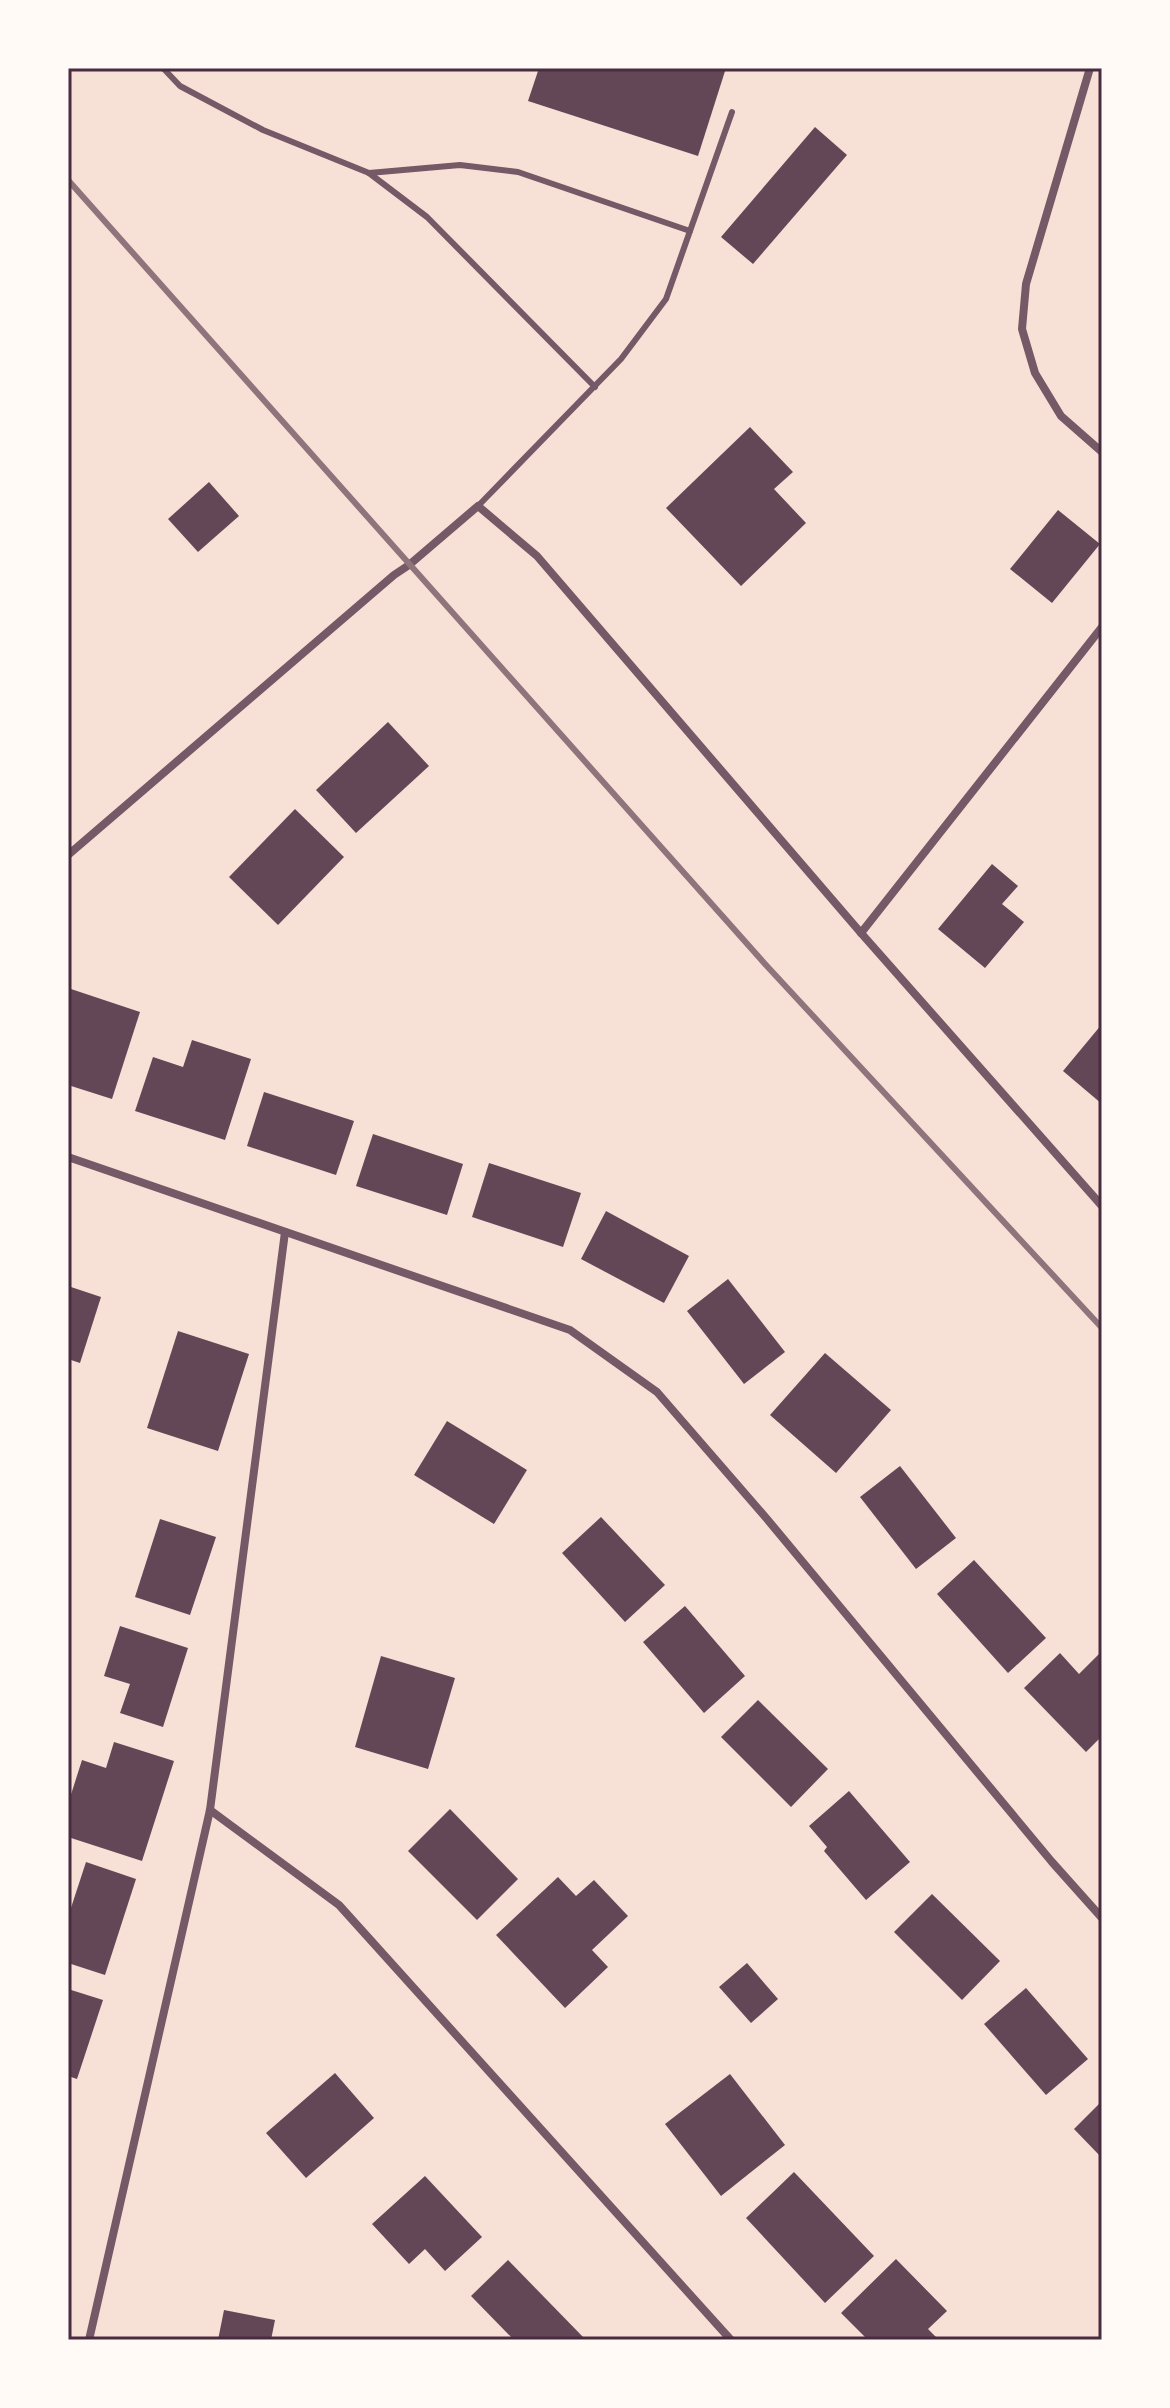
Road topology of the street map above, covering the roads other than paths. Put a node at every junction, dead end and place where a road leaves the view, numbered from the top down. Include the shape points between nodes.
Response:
1 (163, 68) edge
2 (1090, 68) edge
3 (732, 112) dead end
4 (369, 173) junction
5 (690, 231) junction
6 (595, 387) junction
7 (1102, 452) edge
8 (478, 506) junction
9 (1102, 627) edge
10 (68, 855) edge
11 (861, 933) junction
12 (68, 1157) edge
13 (1102, 1206) edge
14 (285, 1232) junction
15 (210, 1810) junction
16 (1102, 1918) edge
17 (89, 2340) edge
18 (731, 2340) edge

1 - 4 lane via 180,86 263,130
2 - 7 street via 1026,284 1022,329 1035,373 1061,416
3 - 5 lane
4 - 5 lane via 460,165 518,172
4 - 6 lane via 427,217
5 - 6 lane via 666,299
6 - 8 lane
8 - 10 street
8 - 11 street via 537,556
9 - 11 street
11 - 13 street
12 - 14 street
14 - 15 street
14 - 16 street via 570,1330 657,1392
15 - 17 street
15 - 18 street via 339,1905

